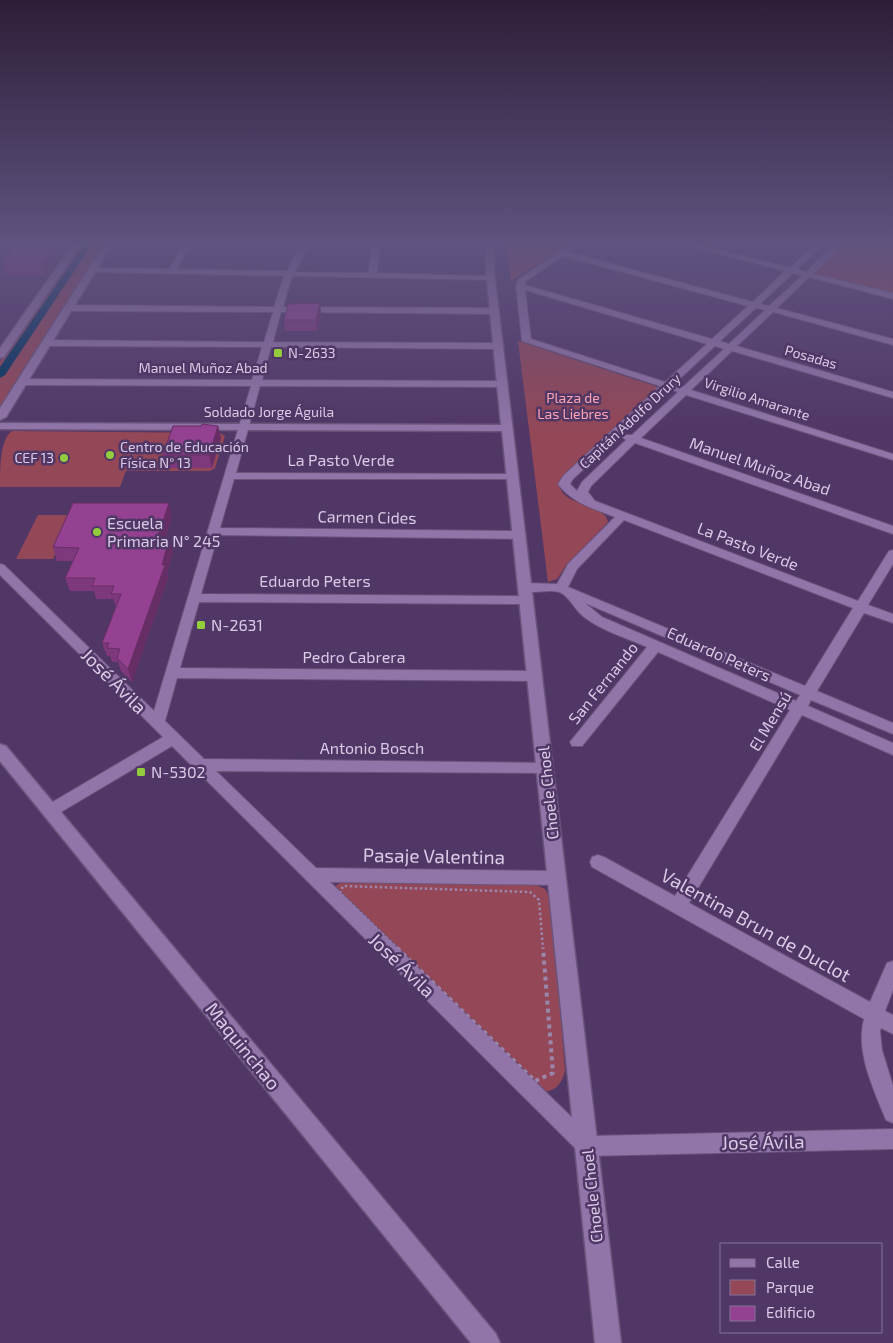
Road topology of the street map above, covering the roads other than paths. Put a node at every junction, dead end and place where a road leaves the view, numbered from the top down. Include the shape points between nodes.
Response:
1 (754, 305) edge
2 (34, 306) edge
3 (279, 306) edge
4 (494, 306) edge
5 (523, 306) edge
6 (594, 306) edge
7 (757, 306) edge
8 (775, 306) edge
9 (69, 308) joint
10 (278, 309) junction
11 (771, 309) junction
12 (495, 311) junction
13 (893, 342) edge
14 (47, 343) junction
15 (714, 343) junction
16 (268, 344) junction
17 (499, 346) junction
18 (730, 348) junction
19 (0, 355) edge
20 (22, 382) junction
21 (256, 383) junction
22 (503, 384) junction
23 (667, 385) junction
24 (684, 391) junction
25 (893, 395) edge
26 (0, 417) edge
27 (0, 426) edge
28 (244, 427) junction
29 (508, 428) junction
30 (615, 433) junction
31 (633, 439) junction
32 (893, 457) edge
33 (229, 476) junction
34 (513, 477) junction
35 (590, 503) junction
36 (623, 515) junction
37 (893, 530) edge
38 (213, 531) junction
39 (520, 535) junction
40 (893, 554) edge
41 (0, 568) edge
42 (564, 589) junction
43 (526, 594) junction
44 (194, 598) junction
45 (861, 606) junction
46 (893, 619) edge
47 (656, 646) junction
48 (172, 674) junction
49 (535, 676) junction
50 (808, 693) junction
51 (799, 708) junction
52 (157, 724) junction
53 (893, 729) edge
54 (172, 739) junction
55 (577, 742) dead end
56 (893, 749) edge
57 (0, 750) edge
58 (199, 765) junction
59 (545, 767) junction
60 (50, 811) junction
61 (598, 862) dead end
62 (310, 875) junction
63 (557, 878) junction
64 (678, 906) junction
65 (893, 969) edge
66 (875, 1014) junction
67 (893, 1024) edge
68 (893, 1113) edge
69 (893, 1139) edge
70 (587, 1146) junction
71 (487, 1343) edge
72 (608, 1343) edge

1 - 15 street, Capitán Adolfo Drury
2 - 19 street
3 - 10 street
4 - 12 street, Choele Choel
5 - 23 street, Virgilio Amarante via 527,341
6 - 15 street, Posadas
7 - 11 street
8 - 11 street, Capitán Adolfo Drury
9 - 10 street
9 - 14 street
10 - 12 street
10 - 16 street
11 - 13 street
11 - 18 street, Capitán Adolfo Drury
12 - 17 street, Choele Choel
14 - 16 street
14 - 20 street
15 - 18 street, Posadas
15 - 23 street, Capitán Adolfo Drury
16 - 17 street
16 - 21 street
17 - 22 street, Choele Choel
18 - 24 street, Capitán Adolfo Drury
18 - 25 street, Posadas
20 - 21 street, Manuel Muñoz Abad
20 - 26 street
21 - 22 street, Manuel Muñoz Abad
21 - 28 street
22 - 29 street, Choele Choel
23 - 24 street, Virgilio Amarante
23 - 30 street, Capitán Adolfo Drury
24 - 31 street, Capitán Adolfo Drury
24 - 32 street, Virgilio Amarante
27 - 28 street, Soldado Jorge Águila
28 - 29 street, Soldado Jorge Águila
28 - 33 street
29 - 34 street, Choele Choel
30 - 31 street, Manuel Muñoz Abad
30 - 35 street, Capitán Adolfo Drury via 566,481 565,488
31 - 35 street, Capitán Adolfo Drury via 583,488 582,496
31 - 37 street, Manuel Muñoz Abad
33 - 34 street, La Pasto Verde
33 - 38 street
34 - 39 street, Choele Choel
35 - 36 street, La Pasto Verde
36 - 42 street via 572,567
36 - 45 street, La Pasto Verde
38 - 39 street, Carmen Cides
38 - 44 street
39 - 43 street, Choele Choel
40 - 45 street, El Mensú
41 - 52 street, José Ávila
42 - 43 street, Eduardo Peters
42 - 47 street, Eduardo Peters via 592,617
42 - 50 street, Eduardo Peters
43 - 44 street, Eduardo Peters
43 - 49 street, Choele Choel
44 - 48 street
45 - 46 street, La Pasto Verde
45 - 50 street, El Mensú
47 - 51 street, Eduardo Peters
47 - 55 street, San Fernando
48 - 49 street, Pedro Cabrera
48 - 52 street
49 - 59 street, Choele Choel
50 - 51 street, El Mensú
50 - 53 street, Eduardo Peters
51 - 56 street, Eduardo Peters
51 - 64 street, El Mensú
52 - 54 street, José Ávila
54 - 58 street, José Ávila
54 - 60 street
57 - 60 street, Maquinchao
58 - 59 street, Antonio Bosch
58 - 62 street, José Ávila
59 - 63 street, Choele Choel
60 - 71 street, Maquinchao
61 - 64 street, Valentina Brun de Duclot
62 - 63 street, Pasaje Valentina
62 - 70 street, José Ávila
63 - 70 street, Choele Choel
64 - 66 street, Valentina Brun de Duclot
65 - 66 street
66 - 67 street, Valentina Brun de Duclot
66 - 68 street via 872,1045
69 - 70 street, José Ávila
70 - 72 street, Choele Choel

